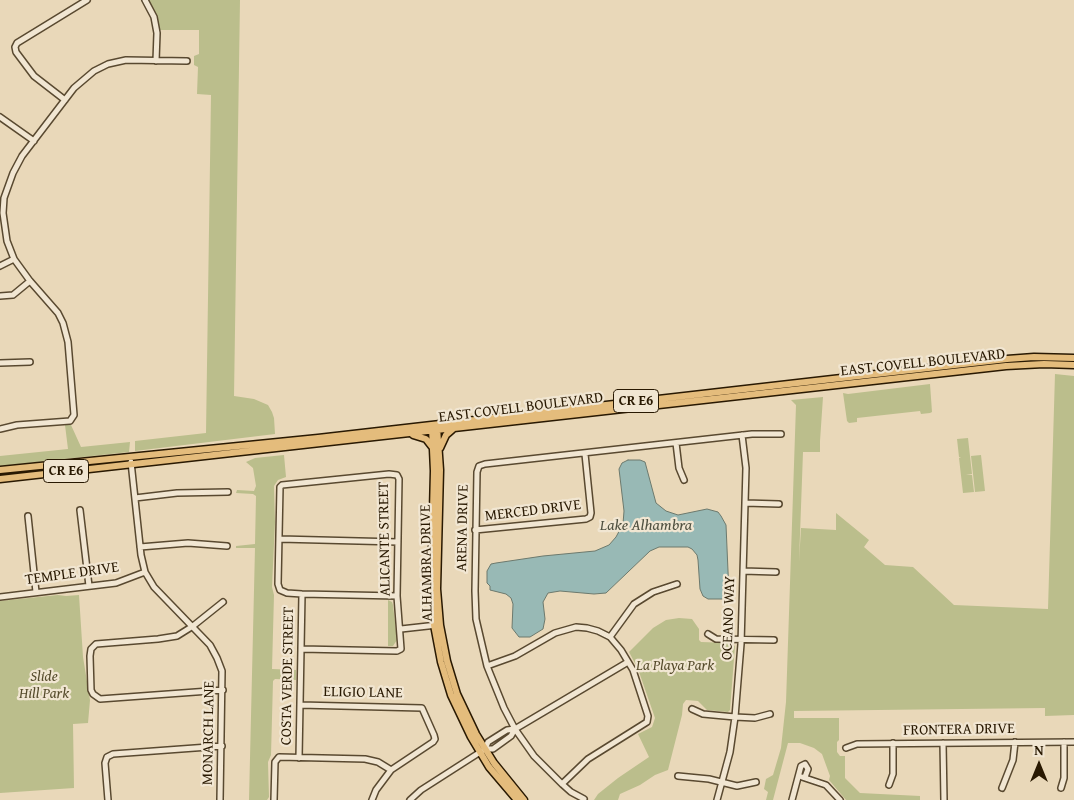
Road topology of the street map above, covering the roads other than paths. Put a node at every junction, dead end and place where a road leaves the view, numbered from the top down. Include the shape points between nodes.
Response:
1 (87, 0) edge
2 (145, 0) edge
3 (156, 60) junction
4 (186, 60) dead end
5 (65, 100) junction
6 (0, 117) edge
7 (34, 141) junction
8 (14, 259) junction
9 (0, 266) edge
10 (30, 281) junction
11 (0, 296) edge
12 (1074, 358) edge
13 (30, 362) dead end
14 (0, 364) edge
15 (1074, 365) edge
16 (435, 427) junction
17 (455, 428) junction
18 (0, 429) edge
19 (407, 434) junction
20 (781, 434) dead end
21 (742, 435) junction
22 (676, 443) junction
23 (436, 449) junction
24 (585, 454) junction
25 (130, 456) junction
26 (131, 464) junction
27 (0, 470) edge
28 (0, 479) edge
29 (684, 480) dead end
30 (228, 492) dead end
31 (135, 498) junction
32 (745, 503) junction
33 (779, 504) dead end
34 (80, 510) dead end
35 (28, 516) dead end
36 (476, 530) junction
37 (280, 539) junction
38 (398, 542) junction
39 (227, 546) dead end
40 (140, 547) junction
41 (743, 571) junction
42 (145, 572) junction
43 (776, 572) dead end
44 (677, 584) dead end
45 (89, 586) junction
46 (36, 592) junction
47 (302, 594) junction
48 (397, 596) junction
49 (0, 597) edge
50 (223, 602) dead end
51 (437, 625) junction
52 (193, 626) junction
53 (401, 628) junction
54 (708, 634) dead end
55 (610, 637) junction
56 (741, 640) junction
57 (774, 640) dead end
58 (301, 649) junction
59 (628, 662) junction
60 (487, 666) junction
61 (223, 690) junction
62 (300, 705) junction
63 (692, 709) dead end
64 (770, 714) dead end
65 (735, 717) junction
66 (515, 729) junction
67 (1015, 742) junction
68 (1064, 742) junction
69 (1074, 742) edge
70 (892, 743) junction
71 (943, 743) junction
72 (222, 746) junction
73 (846, 748) dead end
74 (482, 751) junction
75 (299, 758) junction
76 (390, 770) junction
77 (678, 776) dead end
78 (756, 782) dead end
79 (721, 783) junction
80 (562, 784) junction
81 (889, 785) dead end
82 (1002, 788) dead end
83 (1061, 788) dead end
84 (584, 798) dead end
85 (108, 800) edge
86 (220, 800) edge
87 (274, 800) edge
88 (372, 800) edge
89 (410, 800) edge
90 (516, 800) edge
91 (524, 800) edge
92 (718, 800) edge
93 (792, 800) edge
94 (840, 800) edge
95 (944, 800) edge

1 - 5 street via 16,43 15,47 34,76
2 - 3 street via 154,17
3 - 4 street
3 - 5 street via 126,60 101,67 80,82
5 - 7 street
6 - 7 street
7 - 8 street via 13,173 4,198 4,229
8 - 9 street
8 - 10 street
10 - 11 street via 13,295
10 - 18 street via 58,313 66,332 74,415 70,422
12 - 16 main road, EAST COVELL BOULEVARD / CR E6 via 1034,356
13 - 14 street
15 - 17 main road, EAST COVELL BOULEVARD / CR E6 via 1006,366
16 - 17 main road, EAST COVELL BOULEVARD / CR E6
16 - 19 main road, EAST COVELL BOULEVARD / CR E6
16 - 23 main road, ALHAMBRA DRIVE
16 - 25 main road, EAST COVELL BOULEVARD / CR E6
17 - 23 main road
19 - 23 main road via 426,439
19 - 26 main road, EAST COVELL BOULEVARD / CR E6
20 - 21 street, ARENA DRIVE
21 - 22 street, ARENA DRIVE
21 - 32 street, OCEANO WAY via 746,468
22 - 24 street, ARENA DRIVE
22 - 29 street
23 - 51 main road, ALHAMBRA DRIVE via 431,589
24 - 36 street, ARENA DRIVE via 480,466 477,472
24 - 36 street, MERCED DRIVE via 590,517
25 - 26 street, MONARCH LANE
25 - 27 main road, EAST COVELL BOULEVARD / CR E6
26 - 28 main road, EAST COVELL BOULEVARD / CR E6
26 - 31 street, MONARCH LANE
30 - 31 street
31 - 40 street, MONARCH LANE
32 - 33 street
32 - 41 street, OCEANO WAY
34 - 45 street
35 - 46 street
36 - 60 street, ARENA DRIVE via 476,619
37 - 38 street
37 - 38 street, ALICANTE STREET via 280,487 285,483 394,474 400,479
37 - 47 street via 280,590
38 - 48 street, ALICANTE STREET
39 - 40 street via 188,543
40 - 42 street, MONARCH LANE
41 - 43 street
41 - 56 street, OCEANO WAY
42 - 45 street, TEMPLE DRIVE via 125,580
42 - 52 street, MONARCH LANE via 154,587
44 - 55 street via 653,592 634,604
45 - 46 street, TEMPLE DRIVE
46 - 49 street, TEMPLE DRIVE
47 - 48 street
47 - 58 street, COSTA VERDE STREET
48 - 53 street, ALICANTE STREET
50 - 52 street
51 - 53 street
51 - 74 main road, ALHAMBRA DRIVE via 441,662 451,696
52 - 61 street, MONARCH LANE via 217,658 222,671
52 - 61 street via 169,638 96,644 90,656 91,690 96,697 105,699
53 - 58 street, ALICANTE STREET via 402,648 397,651
54 - 56 street via 716,638
55 - 59 street
55 - 60 street via 587,628 566,629
56 - 57 street
56 - 65 street, OCEANO WAY
58 - 62 street, COSTA VERDE STREET
59 - 66 street
59 - 80 street via 648,716 647,722 588,759
60 - 66 street, ARENA DRIVE
61 - 72 street, MONARCH LANE
62 - 75 street, COSTA VERDE STREET
62 - 76 street, ELIGIO LANE via 422,708 435,739
63 - 65 street via 703,714
64 - 65 street via 755,718
65 - 79 street, OCEANO WAY
66 - 74 street via 507,730 488,742
66 - 80 street, ARENA DRIVE via 534,756
67 - 68 street, FRONTERA DRIVE
67 - 71 street, FRONTERA DRIVE
67 - 82 street via 1013,760
68 - 69 street, FRONTERA DRIVE
68 - 83 street
70 - 71 street, FRONTERA DRIVE
70 - 73 street, FRONTERA DRIVE via 857,744
70 - 81 street via 893,774
71 - 95 street
72 - 85 street via 113,754 105,763
72 - 86 street, MONARCH LANE
74 - 89 street
74 - 90 main road, ALHAMBRA DRIVE
74 - 91 main road, ALHAMBRA DRIVE
75 - 76 street via 365,759
75 - 87 street via 276,758
76 - 88 street, ELIGIO LANE
77 - 79 street
78 - 79 street via 738,786
79 - 92 street, OCEANO WAY
80 - 84 street, ARENA DRIVE
93 - 94 street via 802,777 826,785

